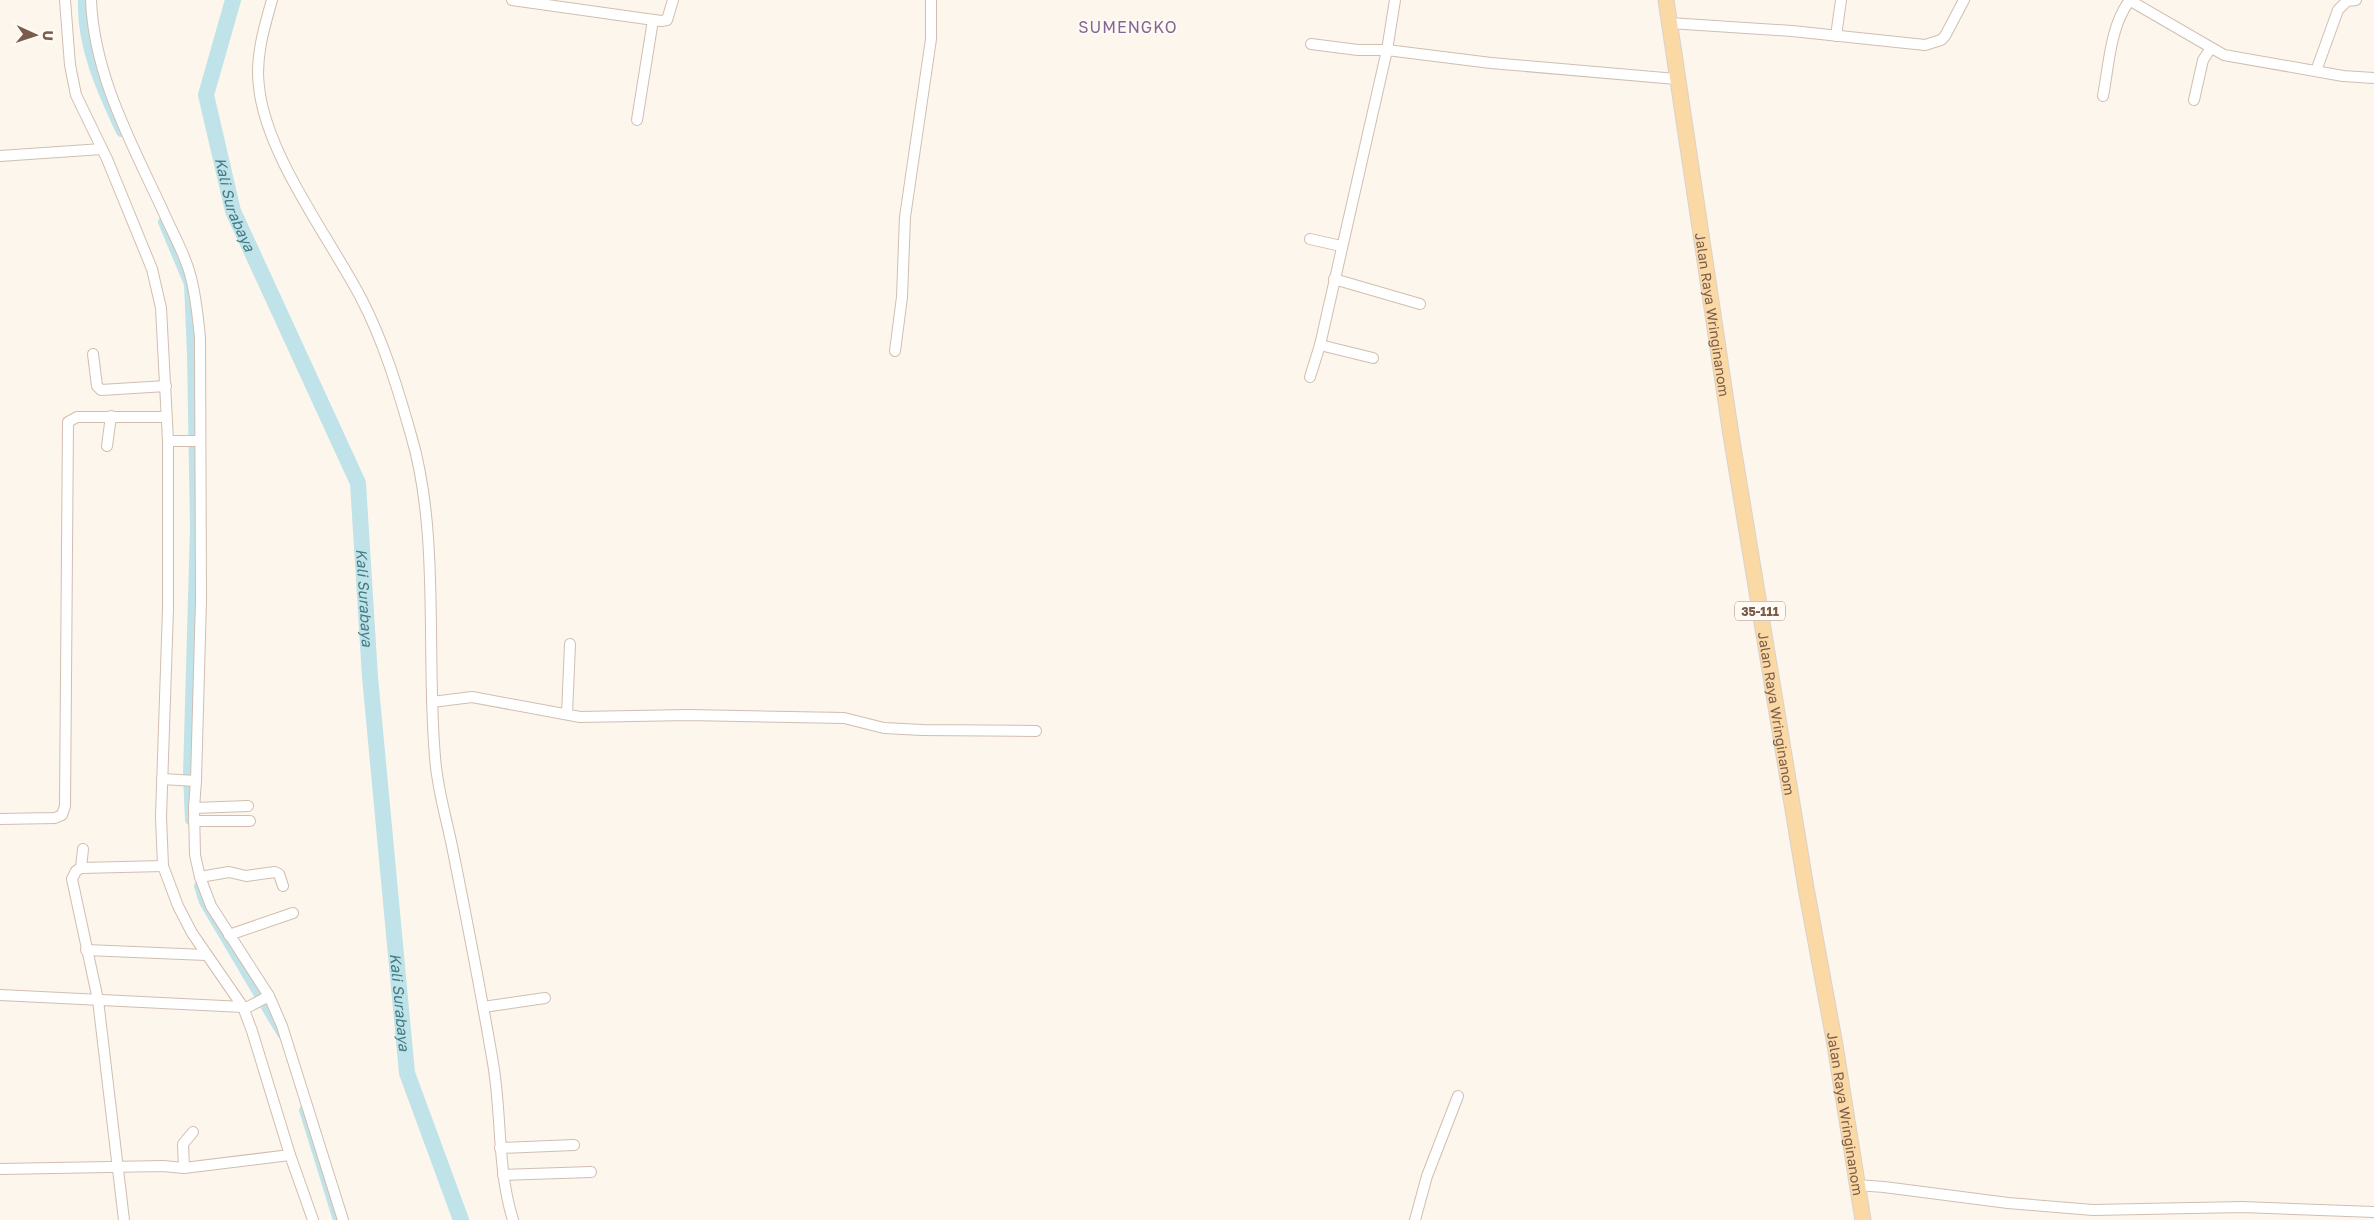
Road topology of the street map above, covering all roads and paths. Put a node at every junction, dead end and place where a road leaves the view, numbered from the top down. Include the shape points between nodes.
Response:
1 (65, 0) edge
2 (91, 0) edge
3 (272, 0) edge
4 (512, 0) edge
5 (673, 0) edge
6 (931, 0) edge
7 (1395, 0) edge
8 (1666, 0) edge
9 (1841, 0) edge
10 (1964, 0) edge
11 (2130, 0) edge
12 (2356, 0) edge
13 (652, 20) junction
14 (1669, 23) junction
15 (1836, 36) junction
16 (1311, 44) dead end
17 (2211, 48) junction
18 (1387, 50) junction
19 (2316, 71) junction
20 (2374, 78) edge
21 (1676, 79) junction
22 (2103, 96) dead end
23 (2194, 100) dead end
24 (637, 120) dead end
25 (102, 149) junction
26 (0, 156) edge
27 (1310, 239) dead end
28 (1341, 246) junction
29 (1334, 279) junction
30 (1420, 304) dead end
31 (1320, 345) junction
32 (895, 351) dead end
33 (93, 354) dead end
34 (1374, 358) dead end
35 (1310, 377) dead end
36 (160, 386) junction
37 (111, 416) junction
38 (166, 417) junction
39 (172, 441) junction
40 (198, 441) junction
41 (108, 446) dead end
42 (570, 644) dead end
43 (432, 702) junction
44 (567, 714) junction
45 (1036, 731) dead end
46 (167, 779) junction
47 (195, 781) junction
48 (248, 806) dead end
49 (194, 808) junction
50 (0, 819) edge
51 (194, 821) junction
52 (250, 821) dead end
53 (83, 849) dead end
54 (163, 866) junction
55 (81, 868) junction
56 (200, 877) junction
57 (283, 886) dead end
58 (293, 914) dead end
59 (230, 935) junction
60 (86, 950) junction
61 (206, 955) junction
62 (0, 995) edge
63 (267, 997) junction
64 (544, 998) dead end
65 (98, 1000) junction
66 (245, 1007) junction
67 (483, 1007) junction
68 (1458, 1096) dead end
69 (193, 1132) dead end
70 (574, 1146) dead end
71 (500, 1148) junction
72 (290, 1155) junction
73 (184, 1168) junction
74 (0, 1169) edge
75 (119, 1169) junction
76 (591, 1172) dead end
77 (503, 1175) junction
78 (1864, 1186) junction
79 (2374, 1212) edge
80 (124, 1220) edge
81 (313, 1220) edge
82 (343, 1220) edge
83 (513, 1220) edge
84 (1415, 1220) edge
85 (1863, 1220) edge

1 - 25 street via 72,82
2 - 40 street via 102,71 191,275 200,338
3 - 43 street via 260,45 258,67 264,111 294,181 368,311 412,436 427,539
4 - 13 street
5 - 13 street via 667,20
6 - 32 street via 931,39 905,217 902,297
7 - 18 street
8 - 14 main road, Jalan Raya Wringinanom / 35-111
9 - 15 street
10 - 15 street via 1945,36 1933,44
11 - 17 street
11 - 22 street via 2123,9 2112,45
12 - 19 street via 2347,1 2338,10
13 - 24 street
14 - 15 street
14 - 21 main road, Jalan Raya Wringinanom / 35-111
16 - 18 street
17 - 19 street via 2242,60
17 - 23 street via 2203,60
18 - 21 street via 1491,63
18 - 28 street
19 - 20 street
21 - 78 main road, Jalan Raya Wringinanom / 35-111 via 1806,888
25 - 26 street
25 - 36 street via 155,277 161,308
27 - 28 street
28 - 29 street
29 - 30 street
29 - 31 street
31 - 34 street
31 - 35 street
33 - 36 street via 97,386 101,390
36 - 38 street
37 - 38 street
37 - 41 street
37 - 50 street via 74,417 67,426 64,811 55,818
38 - 39 street
39 - 40 street
39 - 46 street
40 - 47 street via 201,600
42 - 44 street
43 - 44 street via 472,697
43 - 67 street via 437,775
44 - 45 street via 592,717 844,718 884,728
46 - 47 street
46 - 54 street via 161,817
47 - 49 street
48 - 49 street
49 - 51 street
51 - 52 street
51 - 56 street via 195,855
53 - 55 street
54 - 55 street
54 - 61 street via 178,906
55 - 60 street via 72,879
56 - 57 street via 229,872 246,876 275,872
56 - 59 street via 211,906
58 - 59 street
59 - 63 street
60 - 61 street
60 - 65 street
61 - 66 street
62 - 65 street
63 - 66 street
63 - 82 street via 294,1059
64 - 67 street
65 - 66 street
65 - 75 street
66 - 72 street
67 - 71 street via 496,1086
68 - 84 street via 1427,1176
69 - 73 street via 183,1144
70 - 71 street
71 - 77 street
72 - 73 street
72 - 81 street
73 - 75 street
74 - 75 street
75 - 80 street
76 - 77 street
77 - 83 street
78 - 79 street via 2093,1210 2242,1207
78 - 85 main road, Jalan Raya Wringinanom / 35-111

